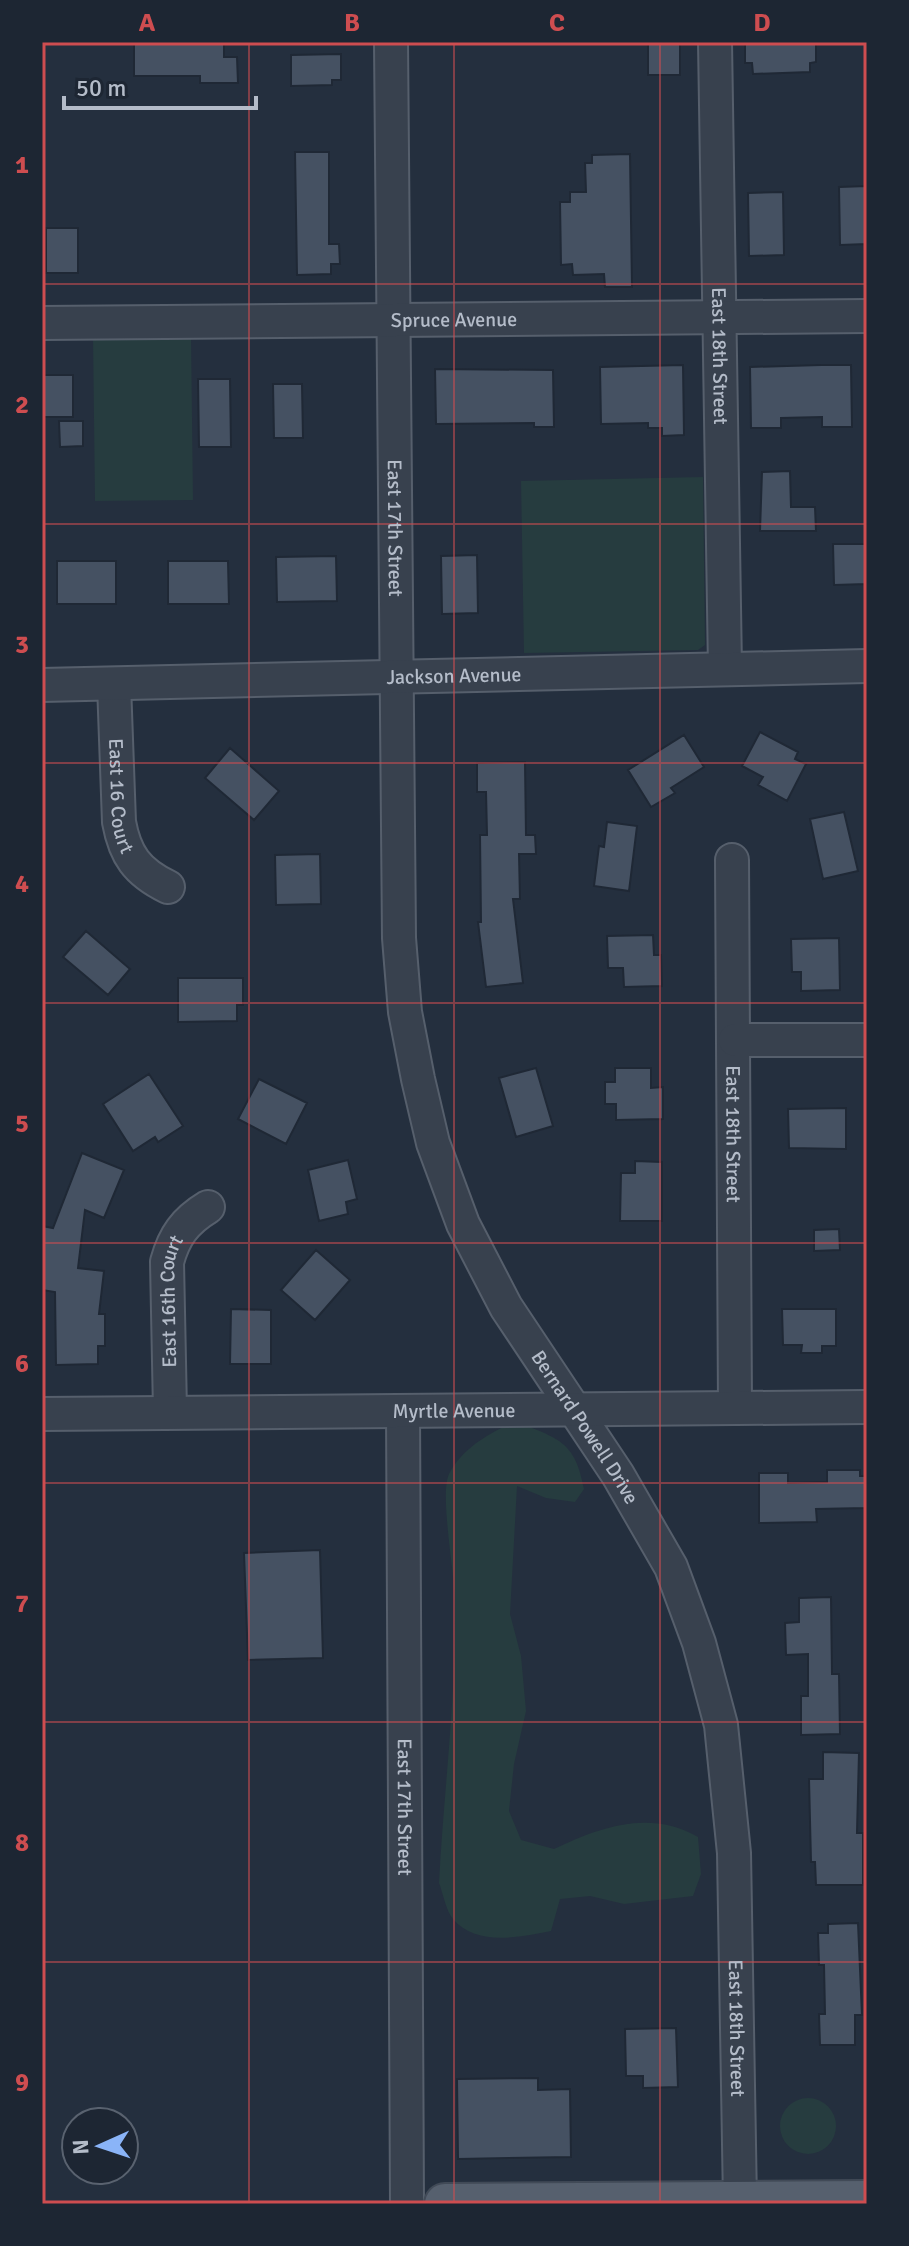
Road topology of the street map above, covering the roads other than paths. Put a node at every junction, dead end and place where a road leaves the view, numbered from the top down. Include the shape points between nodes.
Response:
1 (391, 42) edge
2 (715, 42) edge
3 (867, 316) edge
4 (394, 318) junction
5 (720, 318) junction
6 (42, 323) edge
7 (867, 666) edge
8 (725, 669) junction
9 (397, 679) junction
10 (114, 684) junction
11 (42, 685) edge
12 (732, 860) dead end
13 (168, 887) dead end
14 (405, 1012) joint
15 (735, 1040) junction
16 (867, 1040) edge
17 (208, 1207) dead end
18 (867, 1407) edge
19 (735, 1408) junction
20 (575, 1410) junction
21 (170, 1411) junction
22 (403, 1411) junction
23 (42, 1414) edge
24 (734, 1853) joint
25 (867, 2201) edge
26 (740, 2203) edge
27 (407, 2204) edge
28 (445, 2204) edge

1 - 4 street, East 17th Street
2 - 5 street, East 18th Street
3 - 5 street, Spruce Avenue
4 - 5 street, Spruce Avenue
4 - 6 street, Spruce Avenue
4 - 9 street, East 17th Street
5 - 8 street, East 18th Street
7 - 8 street, Jackson Avenue
8 - 9 street, Jackson Avenue
9 - 10 street, Jackson Avenue
9 - 14 street, East 17th Street via 399,938
10 - 11 street, Jackson Avenue
10 - 13 street, East 16 Court via 123,844 141,871
12 - 15 street, East 18th Street
14 - 20 street, Bernard Powell Drive via 433,1143 463,1224 506,1307
15 - 16 street
15 - 19 street, East 18th Street
17 - 21 street, East 16th Court via 184,1225 167,1262
18 - 19 street, Myrtle Avenue
19 - 20 street, Myrtle Avenue
20 - 22 street, Myrtle Avenue
20 - 24 street, Bernard Powell Drive via 671,1567 699,1643 721,1725
21 - 22 street, Myrtle Avenue
21 - 23 street, Myrtle Avenue
22 - 27 street, East 17th Street
24 - 26 street, East 18th Street
25 - 26 main road
26 - 28 main road

